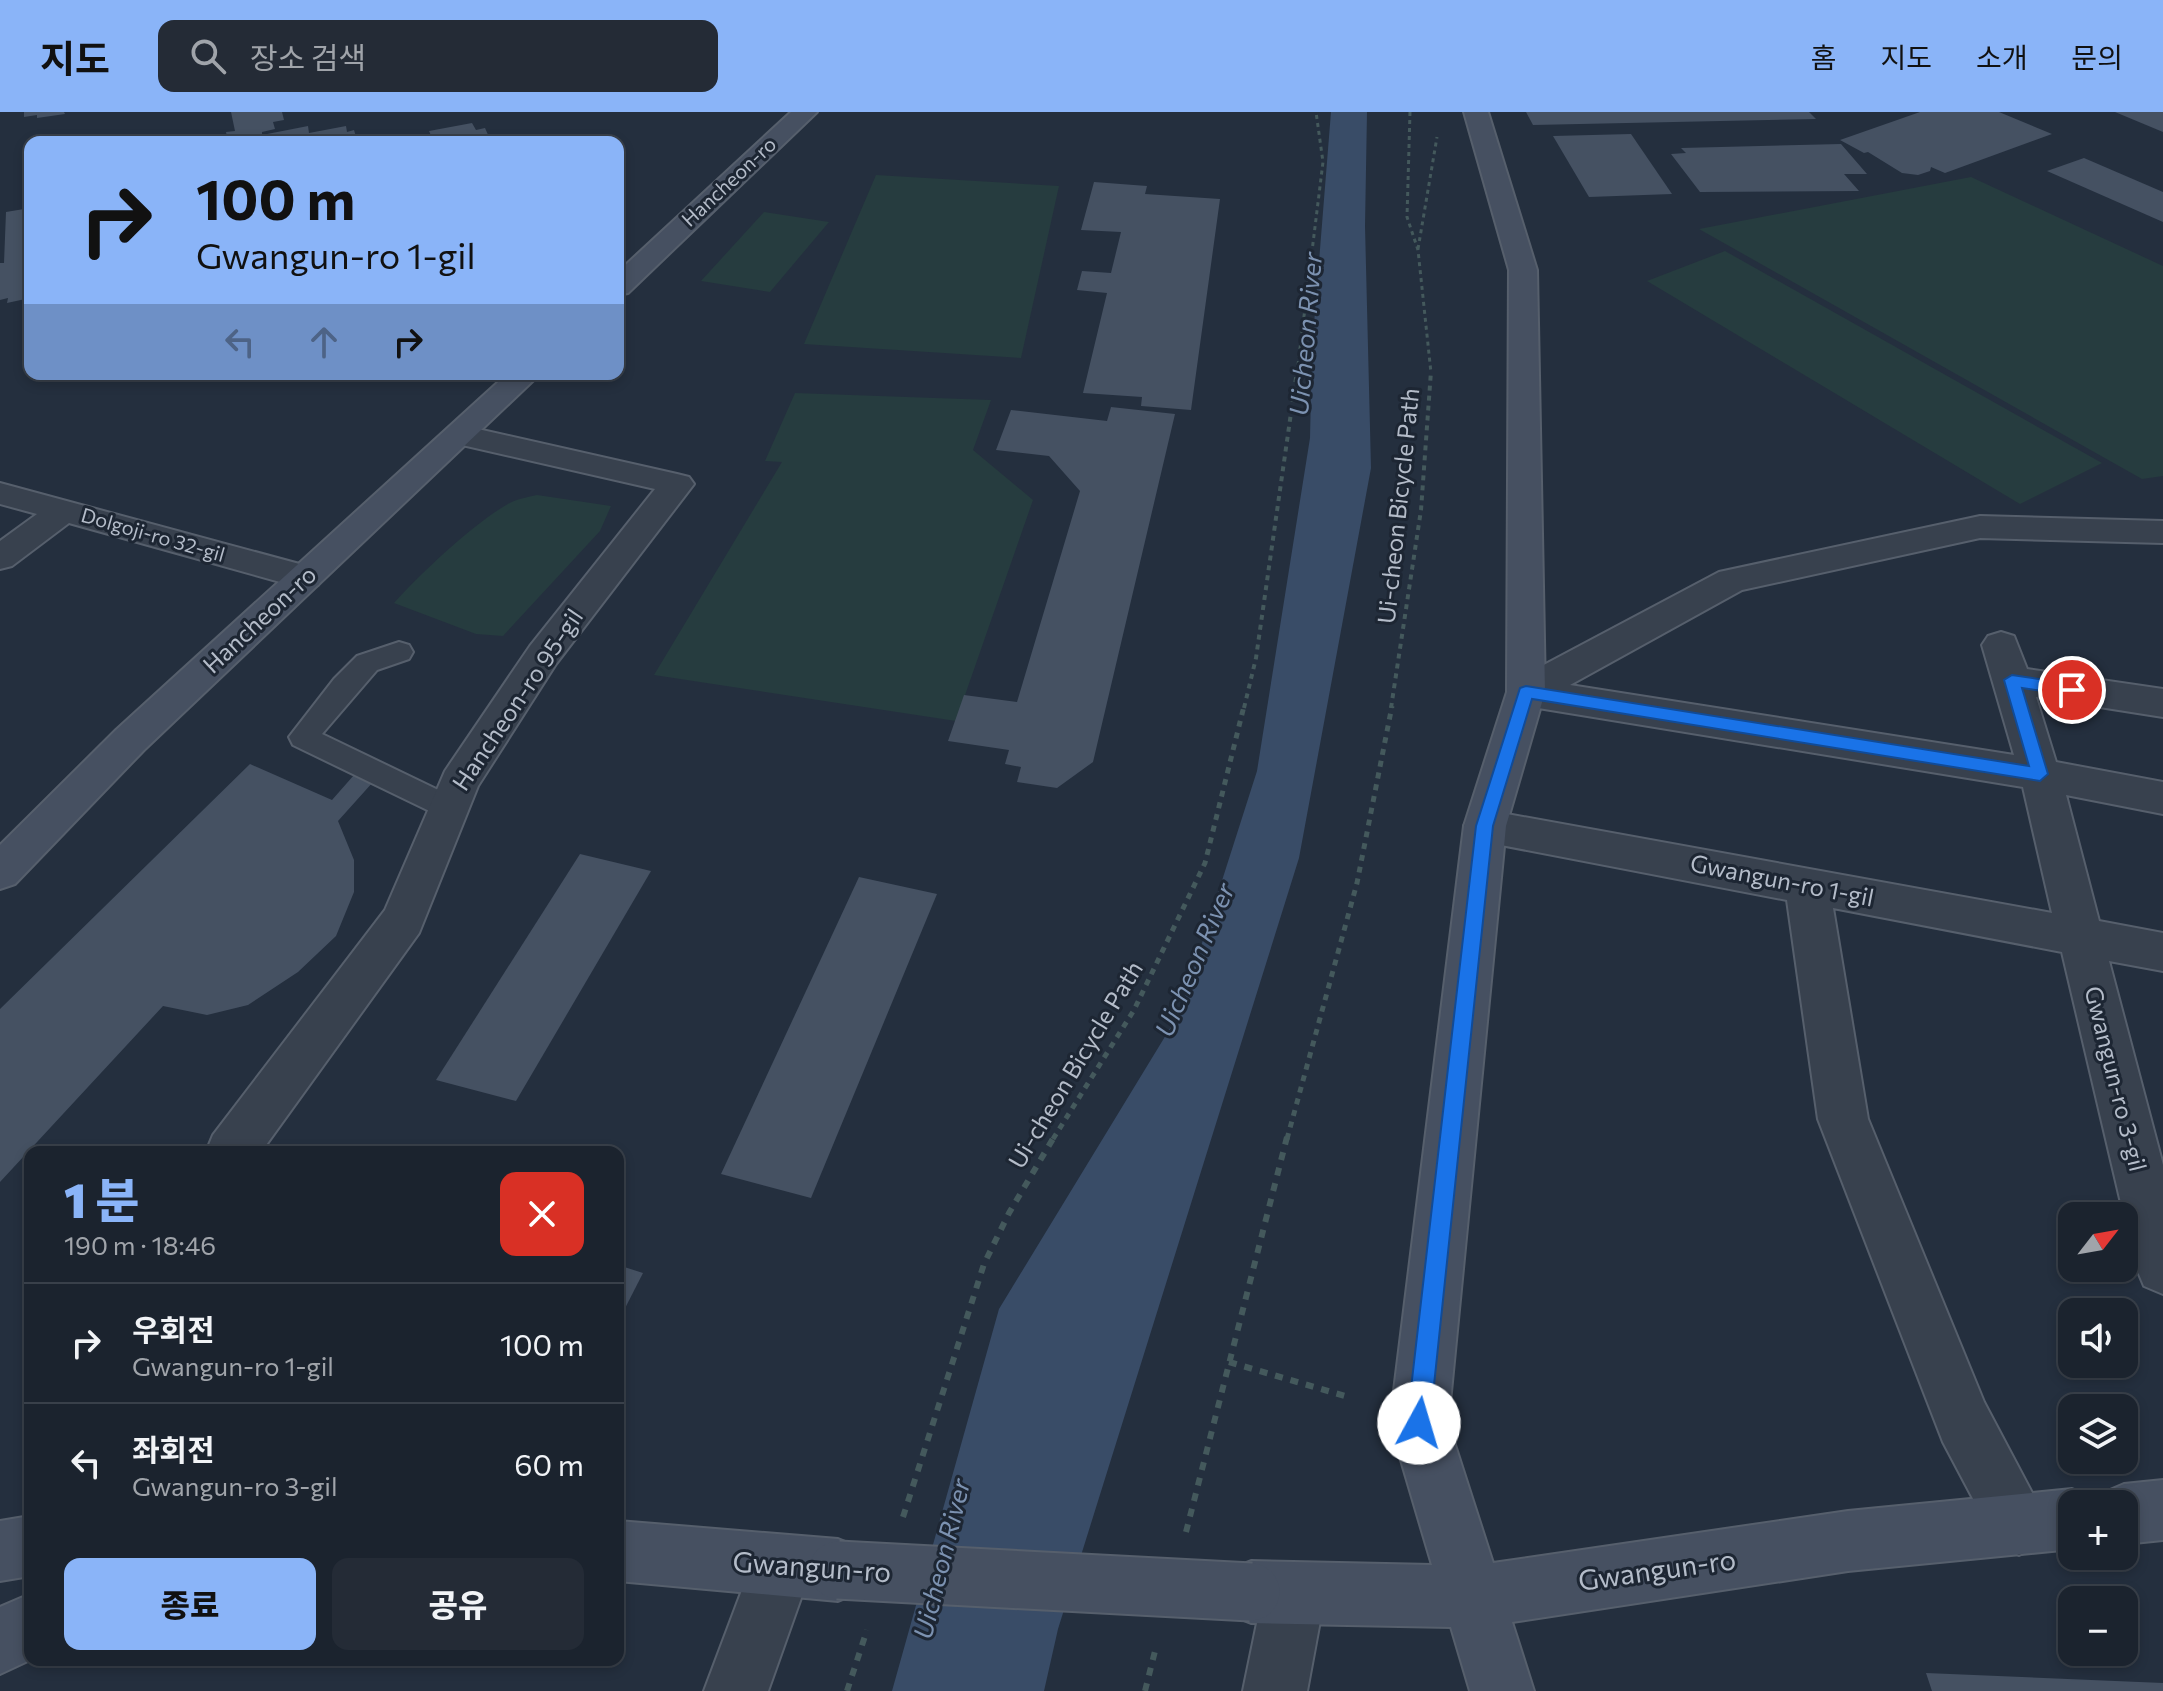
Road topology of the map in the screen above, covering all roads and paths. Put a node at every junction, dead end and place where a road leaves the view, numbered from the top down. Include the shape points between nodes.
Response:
1 (805, 112) edge
2 (1316, 112) edge
3 (1410, 112) edge
4 (1476, 114) edge
5 (1418, 250) junction
6 (624, 281) edge
7 (519, 380) edge
8 (460, 435) junction
9 (0, 493) edge
10 (64, 510) junction
11 (2163, 532) edge
12 (0, 558) edge
13 (305, 577) junction
14 (399, 652) dead end
15 (1526, 692) junction
16 (2163, 703) edge
17 (2040, 774) junction
18 (2163, 798) edge
19 (448, 808) junction
20 (1485, 826) junction
21 (0, 872) edge
22 (1807, 885) junction
23 (2080, 937) junction
24 (2163, 952) edge
25 (235, 1146) edge
26 (2163, 1267) edge
27 (1229, 1362) junction
28 (1345, 1396) dead end
29 (2163, 1510) edge
30 (2138, 1513) edge
31 (2045, 1522) edge
32 (899, 1529) dead end
33 (1183, 1541) dead end
34 (24, 1547) edge
35 (0, 1551) edge
36 (624, 1552) edge
37 (830, 1585) junction
38 (1272, 1593) junction
39 (1473, 1597) junction
40 (24, 1628) edge
41 (0, 1642) edge
42 (1156, 1646) dead end
43 (736, 1691) edge
44 (847, 1691) edge
45 (1145, 1691) edge
46 (1275, 1691) edge
47 (1502, 1691) edge

1 - 6 street, Hancheon-ro
2 - 32 path, Ui-cheon Bicycle Path via 1323,162 1273,548 1256,658 1205,863 1134,1010 1055,1135 984,1264
3 - 5 path, Ui-cheon Bicycle Path via 1407,217
4 - 5 path via 1440,116
4 - 15 street via 1523,270
5 - 27 path, Ui-cheon Bicycle Path via 1431,374 1421,510 1394,694 1357,883
7 - 8 street, Hancheon-ro
8 - 13 street, Hancheon-ro
8 - 19 street, Hancheon-ro 95-gil via 677,484 553,641 459,782
9 - 10 street, Dolgoji-ro 32-gil
10 - 12 street
10 - 13 street, Dolgoji-ro 32-gil
11 - 15 street via 1980,527 1732,580
13 - 21 street, Hancheon-ro via 130,740
14 - 19 lane via 367,663 303,737
15 - 17 street
15 - 20 street
16 - 17 street, Gwangun-ro 3-gil via 2006,662
17 - 18 street
17 - 23 street, Gwangun-ro 3-gil
19 - 25 street, Hancheon-ro 95-gil via 403,920
20 - 22 street, Gwangun-ro 1-gil
20 - 39 street via 1419,1423
22 - 23 street, Gwangun-ro 1-gil
22 - 31 street, Gwangun-ro via 1843,1119 1963,1422
23 - 24 street
23 - 26 street, Gwangun-ro 3-gil
27 - 28 path
27 - 33 path, Ui-cheon Bicycle Path
29 - 30 street
31 - 39 street, Gwangun-ro via 1848,1541
34 - 35 street
36 - 37 street, Gwangun-ro
37 - 38 street, Gwangun-ro, bridge
37 - 43 street
37 - 44 path
38 - 39 street, Gwangun-ro
38 - 46 street
39 - 47 street
40 - 41 street
42 - 45 path

